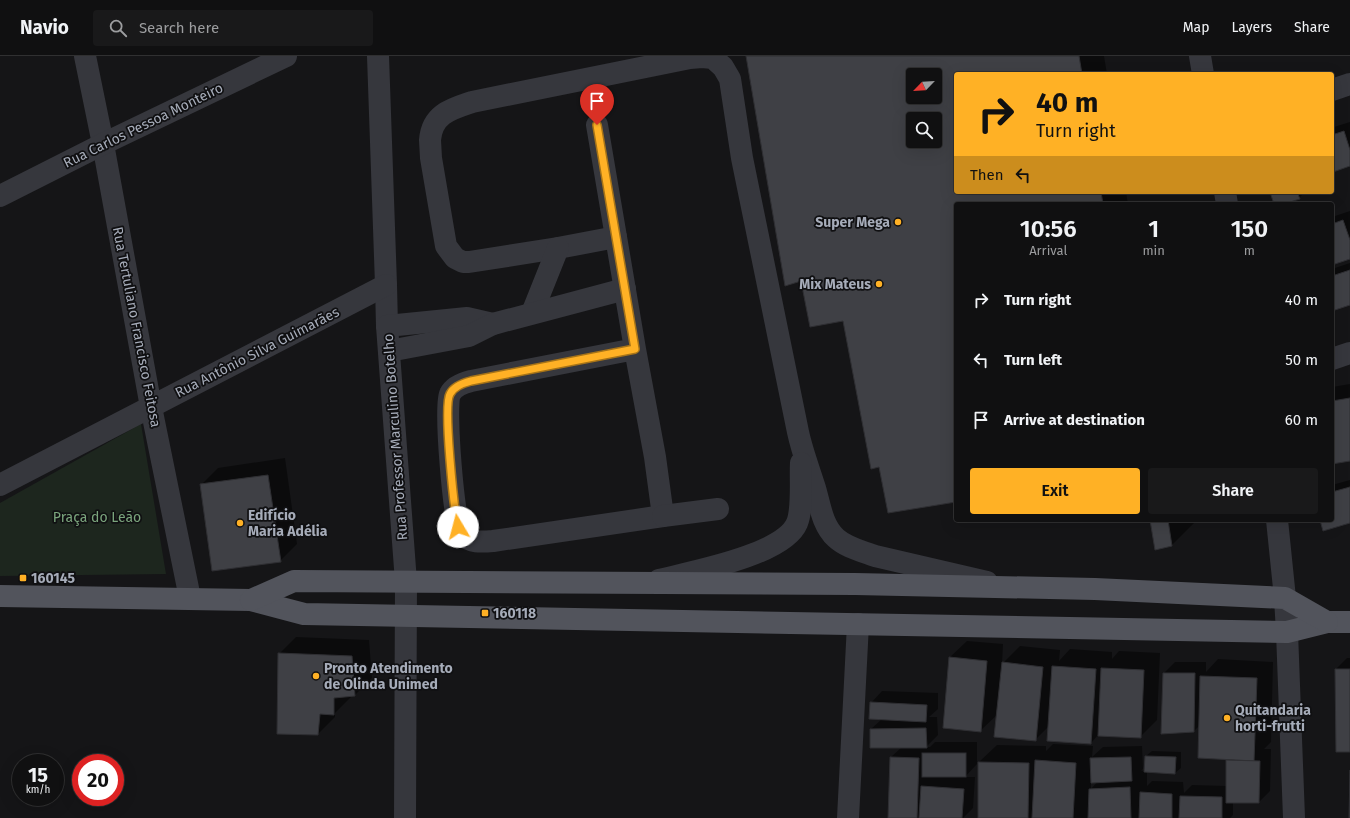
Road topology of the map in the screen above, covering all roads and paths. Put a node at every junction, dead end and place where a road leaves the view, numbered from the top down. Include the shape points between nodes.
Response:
1 (85, 56) edge
2 (286, 56) edge
3 (378, 56) edge
4 (1200, 56) edge
5 (1203, 72) edge
6 (1350, 84) edge
7 (1334, 89) edge
8 (597, 125) dead end
9 (103, 144) junction
10 (0, 196) edge
11 (616, 237) junction
12 (558, 248) junction
13 (386, 285) junction
14 (625, 289) junction
15 (532, 313) junction
16 (493, 324) junction
17 (387, 326) junction
18 (635, 349) junction
19 (389, 351) junction
20 (1350, 353) edge
21 (1334, 358) edge
22 (151, 407) junction
23 (802, 447) junction
24 (0, 485) edge
25 (718, 508) dead end
26 (663, 516) junction
27 (1277, 522) edge
28 (406, 582) junction
29 (643, 584) junction
30 (1006, 587) junction
31 (0, 596) edge
32 (190, 598) junction
33 (1285, 598) junction
34 (251, 600) junction
35 (407, 616) junction
36 (1327, 622) junction
37 (1350, 622) edge
38 (858, 624) junction
39 (1287, 632) junction
40 (405, 818) edge
41 (848, 818) edge
42 (1294, 818) edge

1 - 9 street, Rua Tertuliano Francisco Feitosa
2 - 9 street, Rua Carlos Pessoa Monteiro
3 - 13 street, Rua Professor Marculino Botelho
4 - 5 street
6 - 7 street
8 - 11 street
9 - 10 street, Rua Carlos Pessoa Monteiro
9 - 22 street, Rua Tertuliano Francisco Feitosa
11 - 12 street
11 - 14 street
12 - 15 street
12 - 23 street via 469,262 459,261 453,256 444,240 431,158 430,132 439,117 472,102 690,58 708,57 716,60 726,73 732,89 742,158
13 - 17 street, Rua Professor Marculino Botelho
13 - 22 street, Rua Antônio Silva Guimarães
14 - 15 street
14 - 18 street
15 - 16 street
16 - 17 street via 467,318
16 - 19 street via 468,336
17 - 19 street, Rua Professor Marculino Botelho
18 - 26 street
18 - 26 street via 471,381 454,389 449,396 448,406 456,519 464,537 481,542
19 - 28 street, Rua Professor Marculino Botelho
20 - 21 street
22 - 24 street, Rua Antônio Silva Guimarães
22 - 32 street, Rua Tertuliano Francisco Feitosa
23 - 29 street via 799,517 790,534 764,550
23 - 30 street via 823,517 832,534 840,541 875,556
25 - 26 street
27 - 33 street
28 - 29 main road
28 - 34 main road via 294,581
28 - 35 street, Rua Professor Marculino Botelho
29 - 30 main road
30 - 33 main road
31 - 32 main road
32 - 34 main road
33 - 36 main road
33 - 39 street
34 - 35 main road via 304,614
35 - 38 main road
35 - 40 street, Rua Professor Marculino Botelho
36 - 37 main road
36 - 39 main road
38 - 39 main road
38 - 41 street
39 - 42 street

